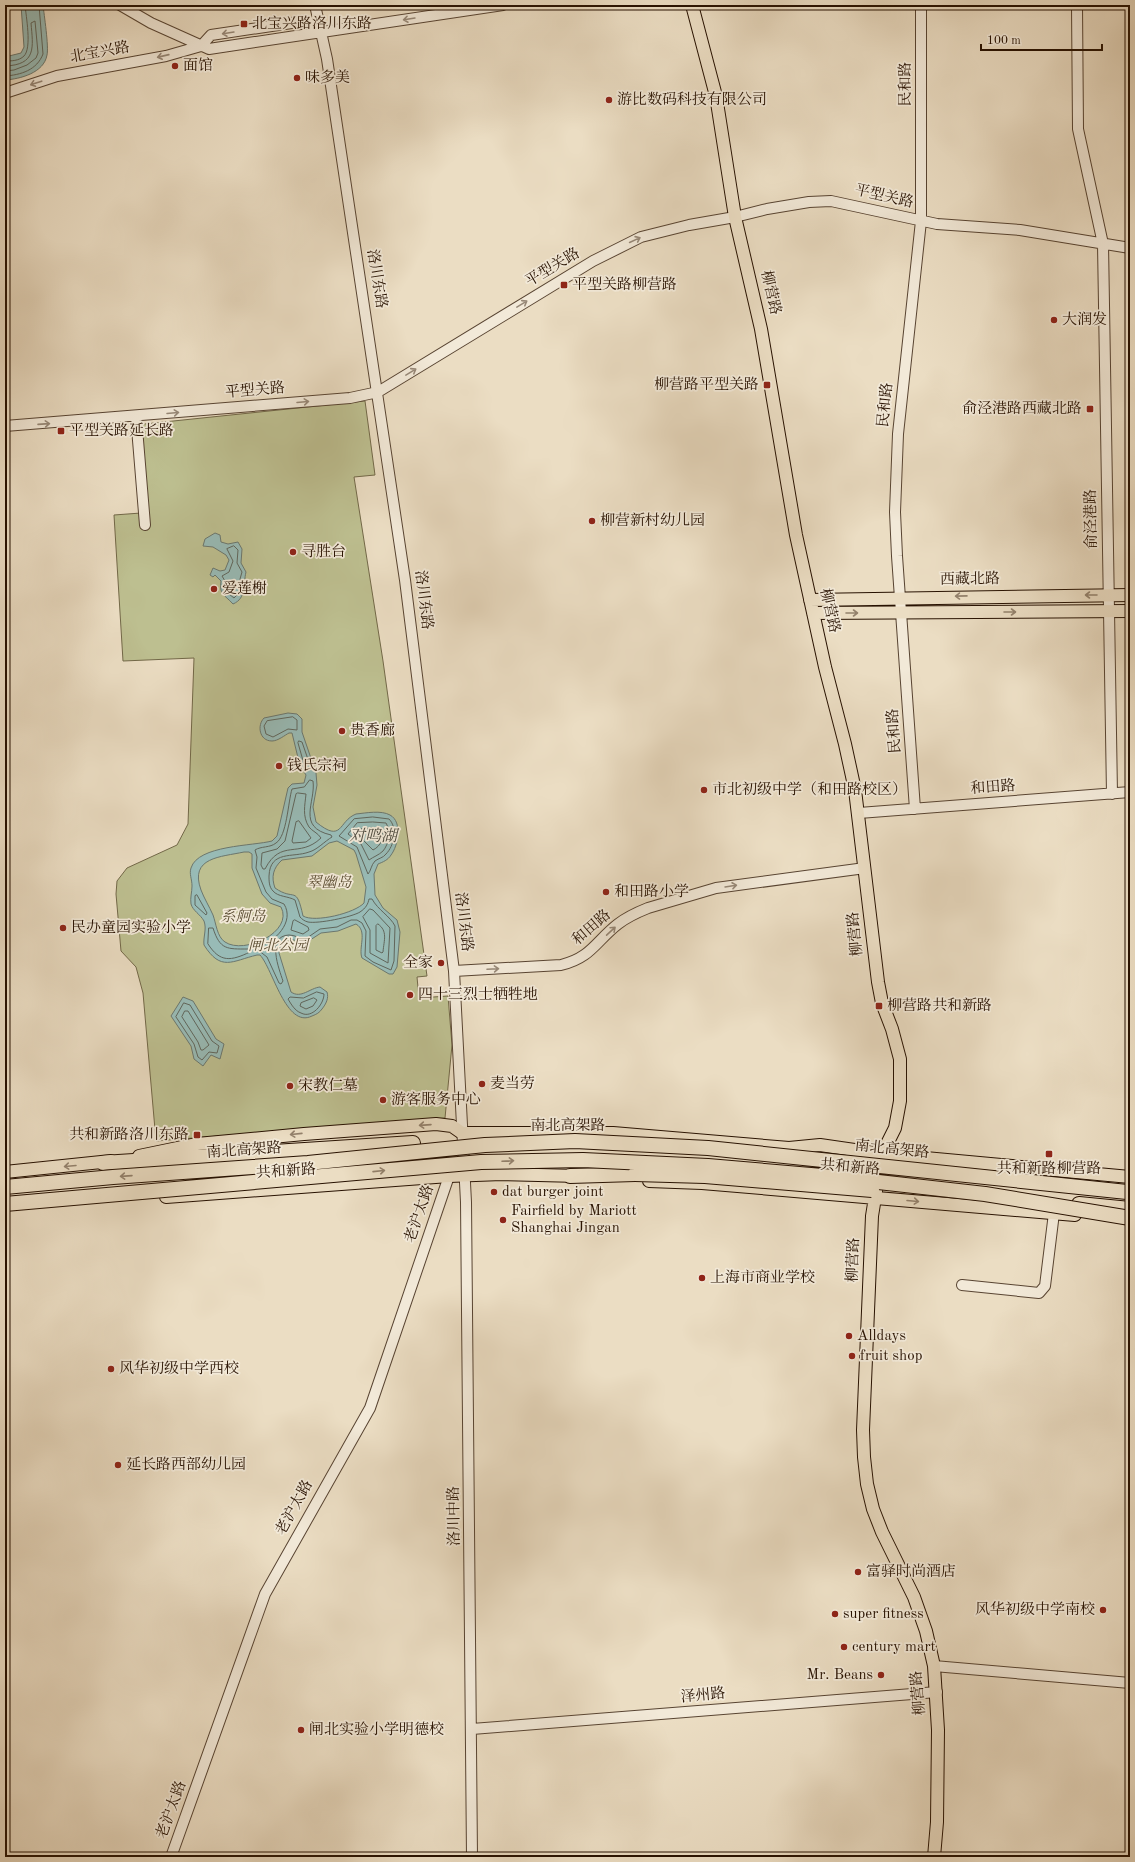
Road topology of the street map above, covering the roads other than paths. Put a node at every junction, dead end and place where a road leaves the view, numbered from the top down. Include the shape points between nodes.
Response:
1 (120, 5) edge
2 (315, 5) edge
3 (503, 5) edge
4 (692, 5) edge
5 (921, 5) edge
6 (1077, 5) edge
7 (322, 32) junction
8 (201, 46) junction
9 (5, 93) edge
10 (735, 217) junction
11 (921, 221) junction
12 (1103, 244) junction
13 (1130, 248) edge
14 (378, 392) junction
15 (136, 416) junction
16 (5, 426) edge
17 (145, 525) dead end
18 (1109, 595) junction
19 (1130, 595) edge
20 (900, 598) junction
21 (810, 600) junction
22 (1108, 611) junction
23 (1130, 611) edge
24 (813, 613) junction
25 (902, 613) junction
26 (1130, 792) edge
27 (1112, 794) junction
28 (915, 809) junction
29 (859, 813) junction
30 (865, 868) junction
31 (454, 970) junction
32 (462, 1133) junction
33 (485, 1145) junction
34 (882, 1158) junction
35 (103, 1163) junction
36 (5, 1172) edge
37 (449, 1176) junction
38 (464, 1176) junction
39 (570, 1176) junction
40 (1130, 1177) edge
41 (5, 1187) edge
42 (938, 1189) junction
43 (1129, 1191) edge
44 (875, 1192) junction
45 (5, 1204) edge
46 (5, 1209) edge
47 (1054, 1213) junction
48 (1129, 1214) edge
49 (962, 1285) dead end
50 (934, 1666) junction
51 (1130, 1683) edge
52 (937, 1692) junction
53 (472, 1729) junction
54 (171, 1857) edge
55 (472, 1857) edge
56 (934, 1857) edge

1 - 8 street via 151,23
2 - 7 street, 洛川东路
3 -> 7 street, 北宝兴路
4 - 10 main road, 柳营路 via 716,96
5 - 11 street, 民和路
6 - 12 street, 俞泾港路 via 1078,129
7 -> 8 street, 北宝兴路 via 209,49
7 - 14 street, 洛川东路
8 -> 9 street, 北宝兴路 via 152,59 57,76
10 - 11 street, 平型关路 via 809,202 831,201
14 -> 10 street, 平型关路 via 593,261 641,237
10 - 21 main road, 柳营路 via 760,322 795,533
11 - 12 street, 平型关路 via 1020,230
11 - 20 street, 民和路 via 897,446 895,526
12 - 13 street, 平型关路
12 - 18 street, 俞泾港路
15 -> 14 street, 平型关路 via 350,398
14 - 31 street, 洛川东路 via 405,580
16 -> 15 street, 平型关路
15 - 17 street
18 - 19 main road, 西藏北路
18 -> 20 main road, 西藏北路
18 - 22 street, 俞泾港路
20 - 21 main road, 西藏北路
20 - 25 street, 民和路
21 - 24 main road, 柳营路
22 - 23 main road
25 -> 22 main road
22 - 27 street, 俞泾港路
24 -> 25 main road
24 - 29 main road, 柳营路
25 - 28 street, 民和路
26 - 27 street, 和田路
27 - 28 street, 和田路
28 - 29 street, 和田路
29 - 30 main road, 柳营路
31 -> 30 street, 和田路 via 561,965 572,962 592,950 618,924 648,908 716,888
30 - 34 main road, 柳营路 via 878,982 900,1060 900,1102 895,1128
31 - 32 street, 洛川东路
32 - 34 main road, 共和新路 via 613,1133
32 -> 35 main road, 共和新路 via 452,1126 436,1124 304,1134 197,1144
32 - 35 main road, 共和新路 via 454,1142 190,1167
32 - 38 street, 洛川东路
33 - 35 highway, bridge via 413,1143
33 -> 41 highway, 南北高架路, bridge via 308,1163
33 - 43 highway, 南北高架路, bridge via 575,1141 708,1148
34 - 40 main road, 共和新路
34 - 43 main road, 共和新路
34 - 44 main road, 柳营路
35 -> 36 main road, 共和新路
37 - 38 main road, 共和新路
37 - 46 main road, 共和新路
37 - 54 street, 老沪太路 via 370,1408 265,1594
38 - 39 main road, 共和新路
38 - 53 street, 洛川中路
39 - 42 highway, bridge via 705,1176 863,1190
39 - 44 main road, 共和新路 via 610,1168 669,1170
45 -> 42 highway, bridge via 424,1166 528,1160 708,1166
42 - 48 highway, bridge
44 -> 47 main road, 共和新路
44 - 48 main road, 共和新路
44 - 50 main road, 柳营路 via 863,1430 867,1484 882,1532 920,1614
47 - 48 main road, 共和新路 via 1091,1216
47 - 49 street via 1045,1286 1038,1293
50 - 51 street
50 - 52 main road, 柳营路
52 - 53 street, 泽州路
52 - 56 main road, 柳营路 via 937,1822
53 - 55 street, 洛川中路

